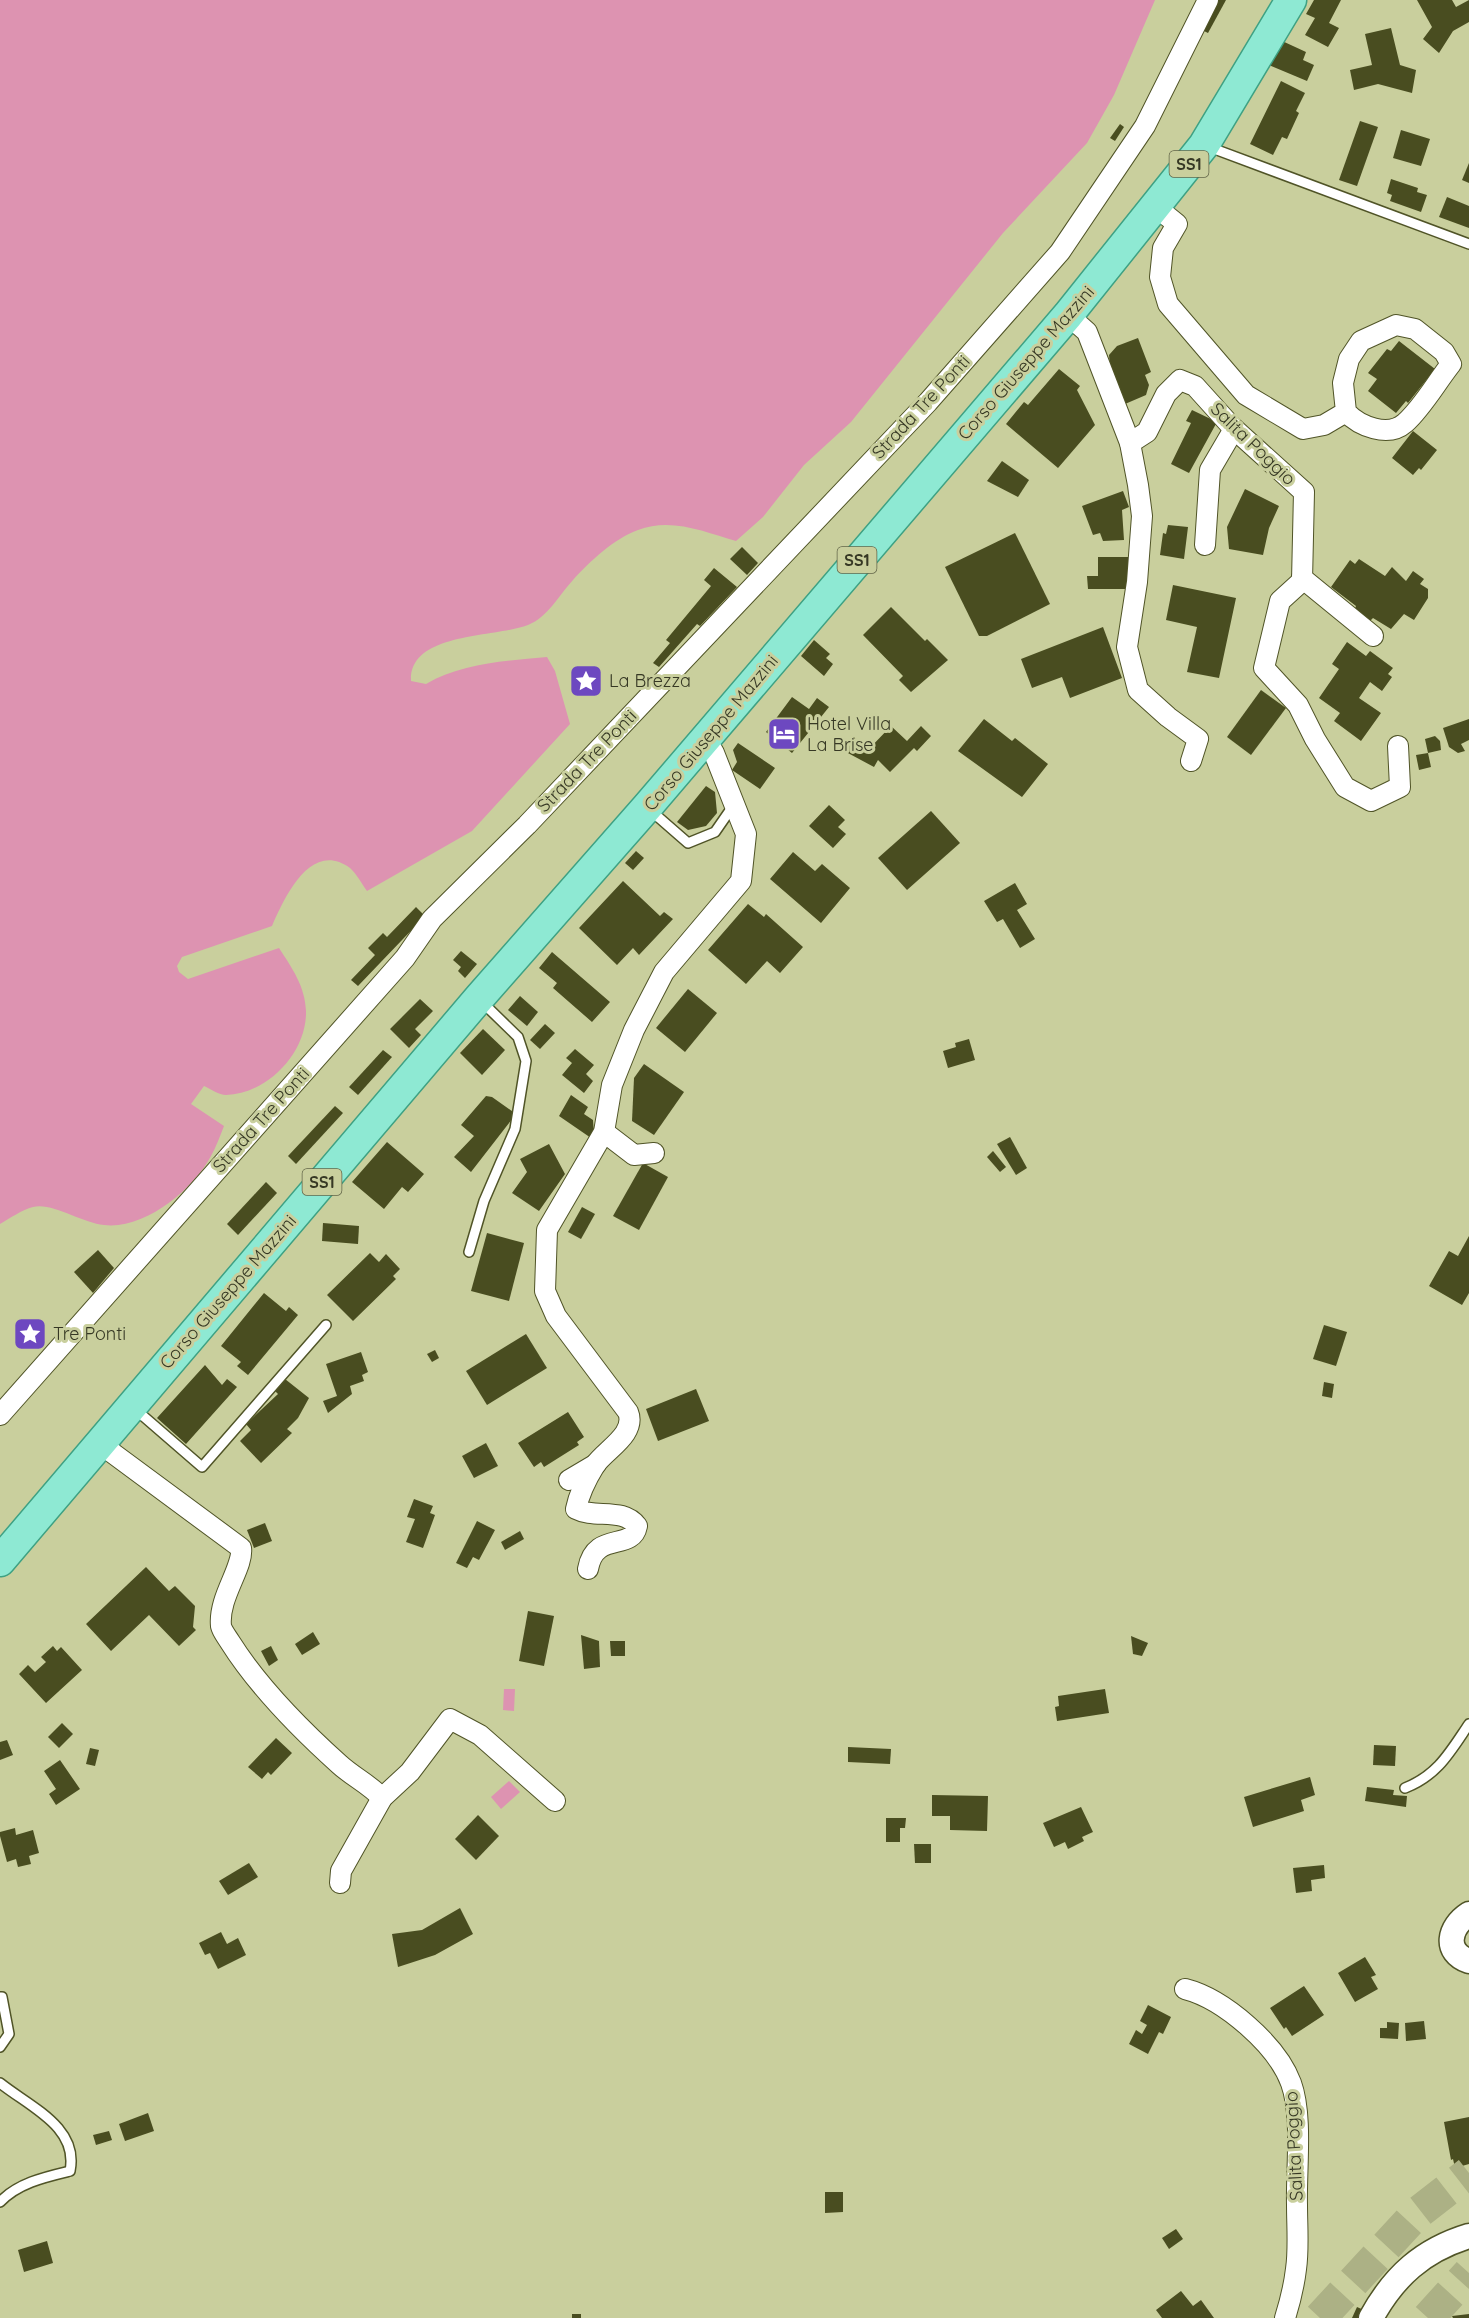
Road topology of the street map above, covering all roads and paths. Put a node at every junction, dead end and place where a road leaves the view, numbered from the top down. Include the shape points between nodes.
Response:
1 (1208, 0) edge
2 (1291, 0) edge
3 (1204, 145) junction
4 (1156, 207) junction
5 (1469, 244) edge
6 (1068, 315) junction
7 (1346, 412) junction
8 (1234, 429) junction
9 (1130, 443) junction
10 (1205, 545) dead end
11 (1302, 578) junction
12 (1373, 636) dead end
13 (705, 738) junction
14 (1398, 746) dead end
15 (1191, 761) dead end
16 (733, 806) junction
17 (647, 807) junction
18 (479, 998) junction
19 (604, 1132) junction
20 (654, 1153) dead end
21 (469, 1252) dead end
22 (326, 1325) dead end
23 (131, 1405) junction
24 (0, 1415) edge
25 (99, 1443) junction
26 (596, 1464) junction
27 (569, 1480) dead end
28 (0, 1561) edge
29 (588, 1569) dead end
30 (1469, 1724) edge
31 (1405, 1788) dead end
32 (382, 1798) junction
33 (555, 1801) dead end
34 (340, 1883) dead end
35 (1469, 1914) edge
36 (1469, 1961) edge
37 (1185, 1989) dead end
38 (0, 1997) edge
39 (0, 2047) edge
40 (0, 2083) edge
41 (0, 2202) edge
42 (1469, 2236) edge
43 (1285, 2318) edge
44 (1371, 2318) edge

1 - 24 street, Strada Tre Ponti via 1145,126 1060,252 928,402 527,825 432,919 405,958
2 - 3 main road, Corso Giuseppe Mazzini / SS1
3 - 4 main road, Corso Giuseppe Mazzini / SS1
3 - 5 lane
4 - 6 main road, Corso Giuseppe Mazzini / SS1
4 - 7 street via 1177,224 1163,248 1160,277 1168,304 1246,395 1303,429 1324,425
6 - 9 street via 1087,332
6 - 13 main road, Corso Giuseppe Mazzini / SS1
7 - 7 street via 1343,383 1349,359 1361,340 1396,325 1415,329 1444,352 1451,364 1403,425 1382,431 1355,421
8 - 9 street, Salita Poggio via 1195,386 1180,380 1166,394 1147,432
8 - 10 street via 1210,470
8 - 11 street, Salita Poggio via 1304,492
9 - 15 street via 1142,516 1127,647 1138,690 1198,739
11 - 12 street
11 - 14 street via 1280,601 1264,668 1298,705 1346,788 1371,801 1400,787
13 - 16 street
13 - 17 main road, Corso Giuseppe Mazzini / SS1
16 - 17 lane via 715,832 688,843
16 - 19 street via 746,834 741,881 664,972 634,1030 612,1085
17 - 18 main road, Corso Giuseppe Mazzini / SS1
18 - 21 lane via 518,1037 526,1061 515,1129 484,1201
18 - 23 main road, Corso Giuseppe Mazzini / SS1
19 - 20 street via 634,1155
19 - 26 street via 547,1230 545,1291 556,1316 630,1416 627,1430
22 - 23 lane via 202,1467
23 - 25 main road, Corso Giuseppe Mazzini / SS1
25 - 28 main road, Corso Giuseppe Mazzini / SS1
25 - 32 street via 242,1548 243,1556 225,1592 221,1627 270,1696 341,1766 369,1784
26 - 27 street
26 - 29 street via 576,1509 586,1515 621,1515 637,1526 633,1536 602,1545 593,1552
30 - 31 lane via 1425,1780
32 - 33 street via 410,1772 450,1719 480,1735
32 - 34 street via 341,1871
35 - 36 street via 1451,1935 1453,1950
37 - 43 street, Salita Poggio via 1210,1997 1229,2009 1272,2053 1290,2082 1296,2125 1297,2267
38 - 39 lane via 9,2034
40 - 41 lane via 59,2126 73,2156 70,2171 36,2179
42 - 44 street via 1418,2259 1398,2277

